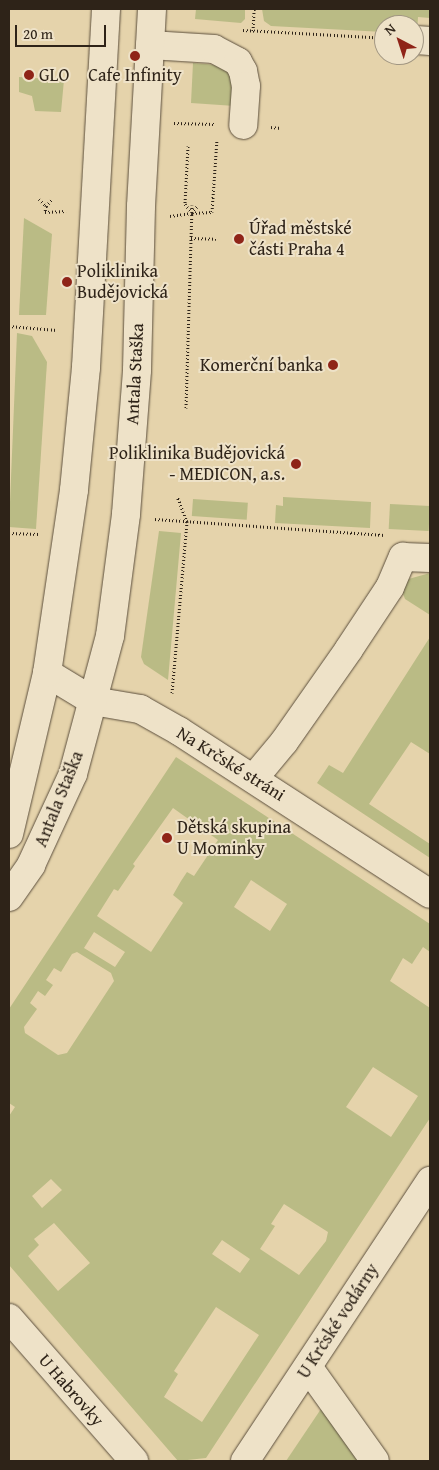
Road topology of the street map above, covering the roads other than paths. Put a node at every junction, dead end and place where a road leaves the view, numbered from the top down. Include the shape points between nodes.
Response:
1 (106, 9) edge
2 (152, 9) edge
3 (150, 45) junction
4 (243, 126) dead end
5 (430, 558) edge
6 (47, 673) junction
7 (93, 701) junction
8 (254, 778) junction
9 (9, 834) edge
10 (430, 894) edge
11 (9, 897) edge
12 (430, 1181) edge
13 (9, 1318) edge
14 (308, 1367) junction
15 (134, 1461) edge
16 (245, 1461) edge
17 (375, 1461) edge

1 - 6 street, Antala Staška via 86,367 74,490
2 - 3 street, Antala Staška
3 - 4 street via 214,49 238,62 246,86
3 - 7 street, Antala Staška via 141,206 137,370 126,514 110,636
5 - 8 street via 403,557 390,587 349,649
6 - 7 street, Na Krčské stráni
6 - 9 street, Antala Staška
7 - 8 street, Na Krčské stráni via 140,710
7 - 11 street, Antala Staška via 73,774 31,865
8 - 10 street, Na Krčské stráni
12 - 14 street, U Krčské vodárny
13 - 15 street, U Habrovky
14 - 16 street, U Krčské vodárny
14 - 17 street

